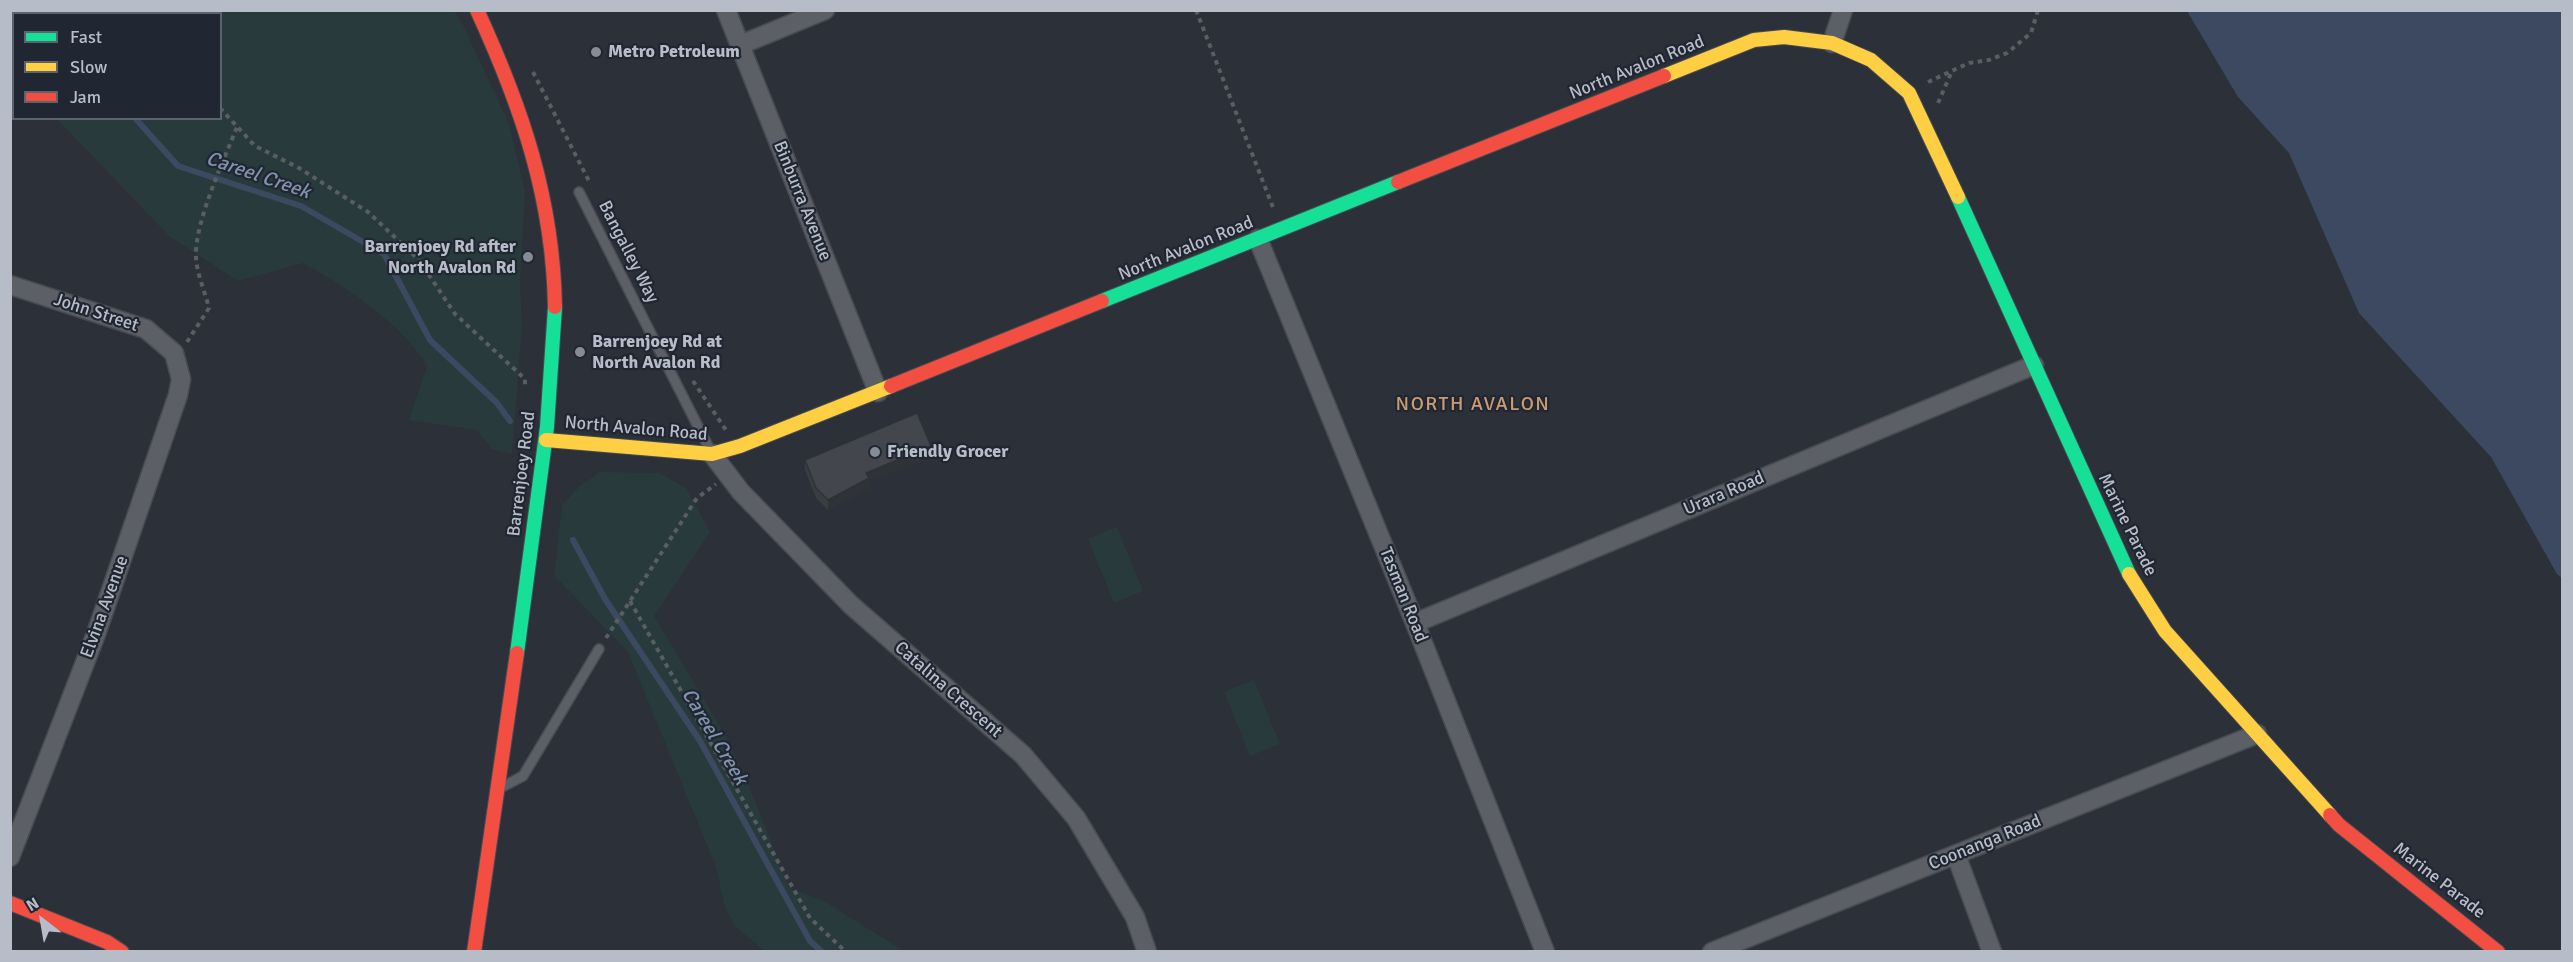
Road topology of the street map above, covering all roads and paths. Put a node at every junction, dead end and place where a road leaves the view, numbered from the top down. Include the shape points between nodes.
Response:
1 (477, 10) edge
2 (726, 10) edge
3 (825, 10) edge
4 (1196, 10) edge
5 (1843, 10) edge
6 (2038, 10) edge
7 (1832, 43) junction
8 (740, 45) junction
9 (1952, 69) junction
10 (1909, 93) junction
11 (222, 110) edge
12 (237, 127) junction
13 (1927, 128) junction
14 (579, 192) dead end
15 (1282, 230) junction
16 (1258, 239) junction
17 (10, 285) edge
18 (175, 356) junction
19 (2034, 365) junction
20 (526, 389) dead end
21 (878, 392) junction
22 (546, 440) junction
23 (712, 454) junction
24 (728, 475) junction
25 (630, 601) junction
26 (1415, 623) junction
27 (611, 631) dead end
28 (599, 649) dead end
29 (2257, 734) junction
30 (497, 790) junction
31 (1956, 855) junction
32 (10, 857) edge
33 (10, 903) edge
34 (122, 951) edge
35 (474, 951) edge
36 (846, 951) edge
37 (1147, 951) edge
38 (1545, 951) edge
39 (1712, 951) edge
40 (1992, 951) edge
41 (2498, 951) edge

1 - 22 street, Barrenjoey Road via 516,95 537,163 552,242 555,314
2 - 8 street, Binburra Avenue
3 - 8 street
4 - 15 path
5 - 7 street
6 - 9 path via 2031,33 2007,53
7 - 10 street, Marine Parade via 1871,60
7 - 15 street, North Avalon Road via 1784,37 1754,40
8 - 21 street, Binburra Avenue
9 - 10 path
9 - 13 path
10 - 13 street, Marine Parade
11 - 12 path
12 - 18 path via 198,241 196,259 209,308
12 - 20 path via 255,146 368,212 419,260 455,314 525,379
13 - 19 street, Marine Parade
14 - 23 lane, Bangalley Way
15 - 16 street, North Avalon Road
16 - 21 street, North Avalon Road
16 - 26 street, Tasman Road
17 - 18 street, John Street via 146,329
18 - 32 street, Elvina Avenue via 181,379 178,395 96,634
19 - 26 street, Urara Road
19 - 29 street, Marine Parade via 2123,564 2165,631
21 - 23 street, North Avalon Road
22 - 23 street, North Avalon Road
22 - 30 street, Barrenjoey Road
23 - 24 street, Catalina Crescent
24 - 25 path via 697,498
24 - 37 street, Catalina Crescent via 851,606 1023,755 1076,818 1135,917
25 - 27 path
25 - 36 path via 810,918
26 - 38 street, Tasman Road
28 - 30 lane via 523,776
29 - 31 street, Coonanga Road
29 - 41 street, Marine Parade via 2339,825
30 - 35 street, Barrenjoey Road
31 - 39 street, Coonanga Road
31 - 40 street
33 - 34 street

